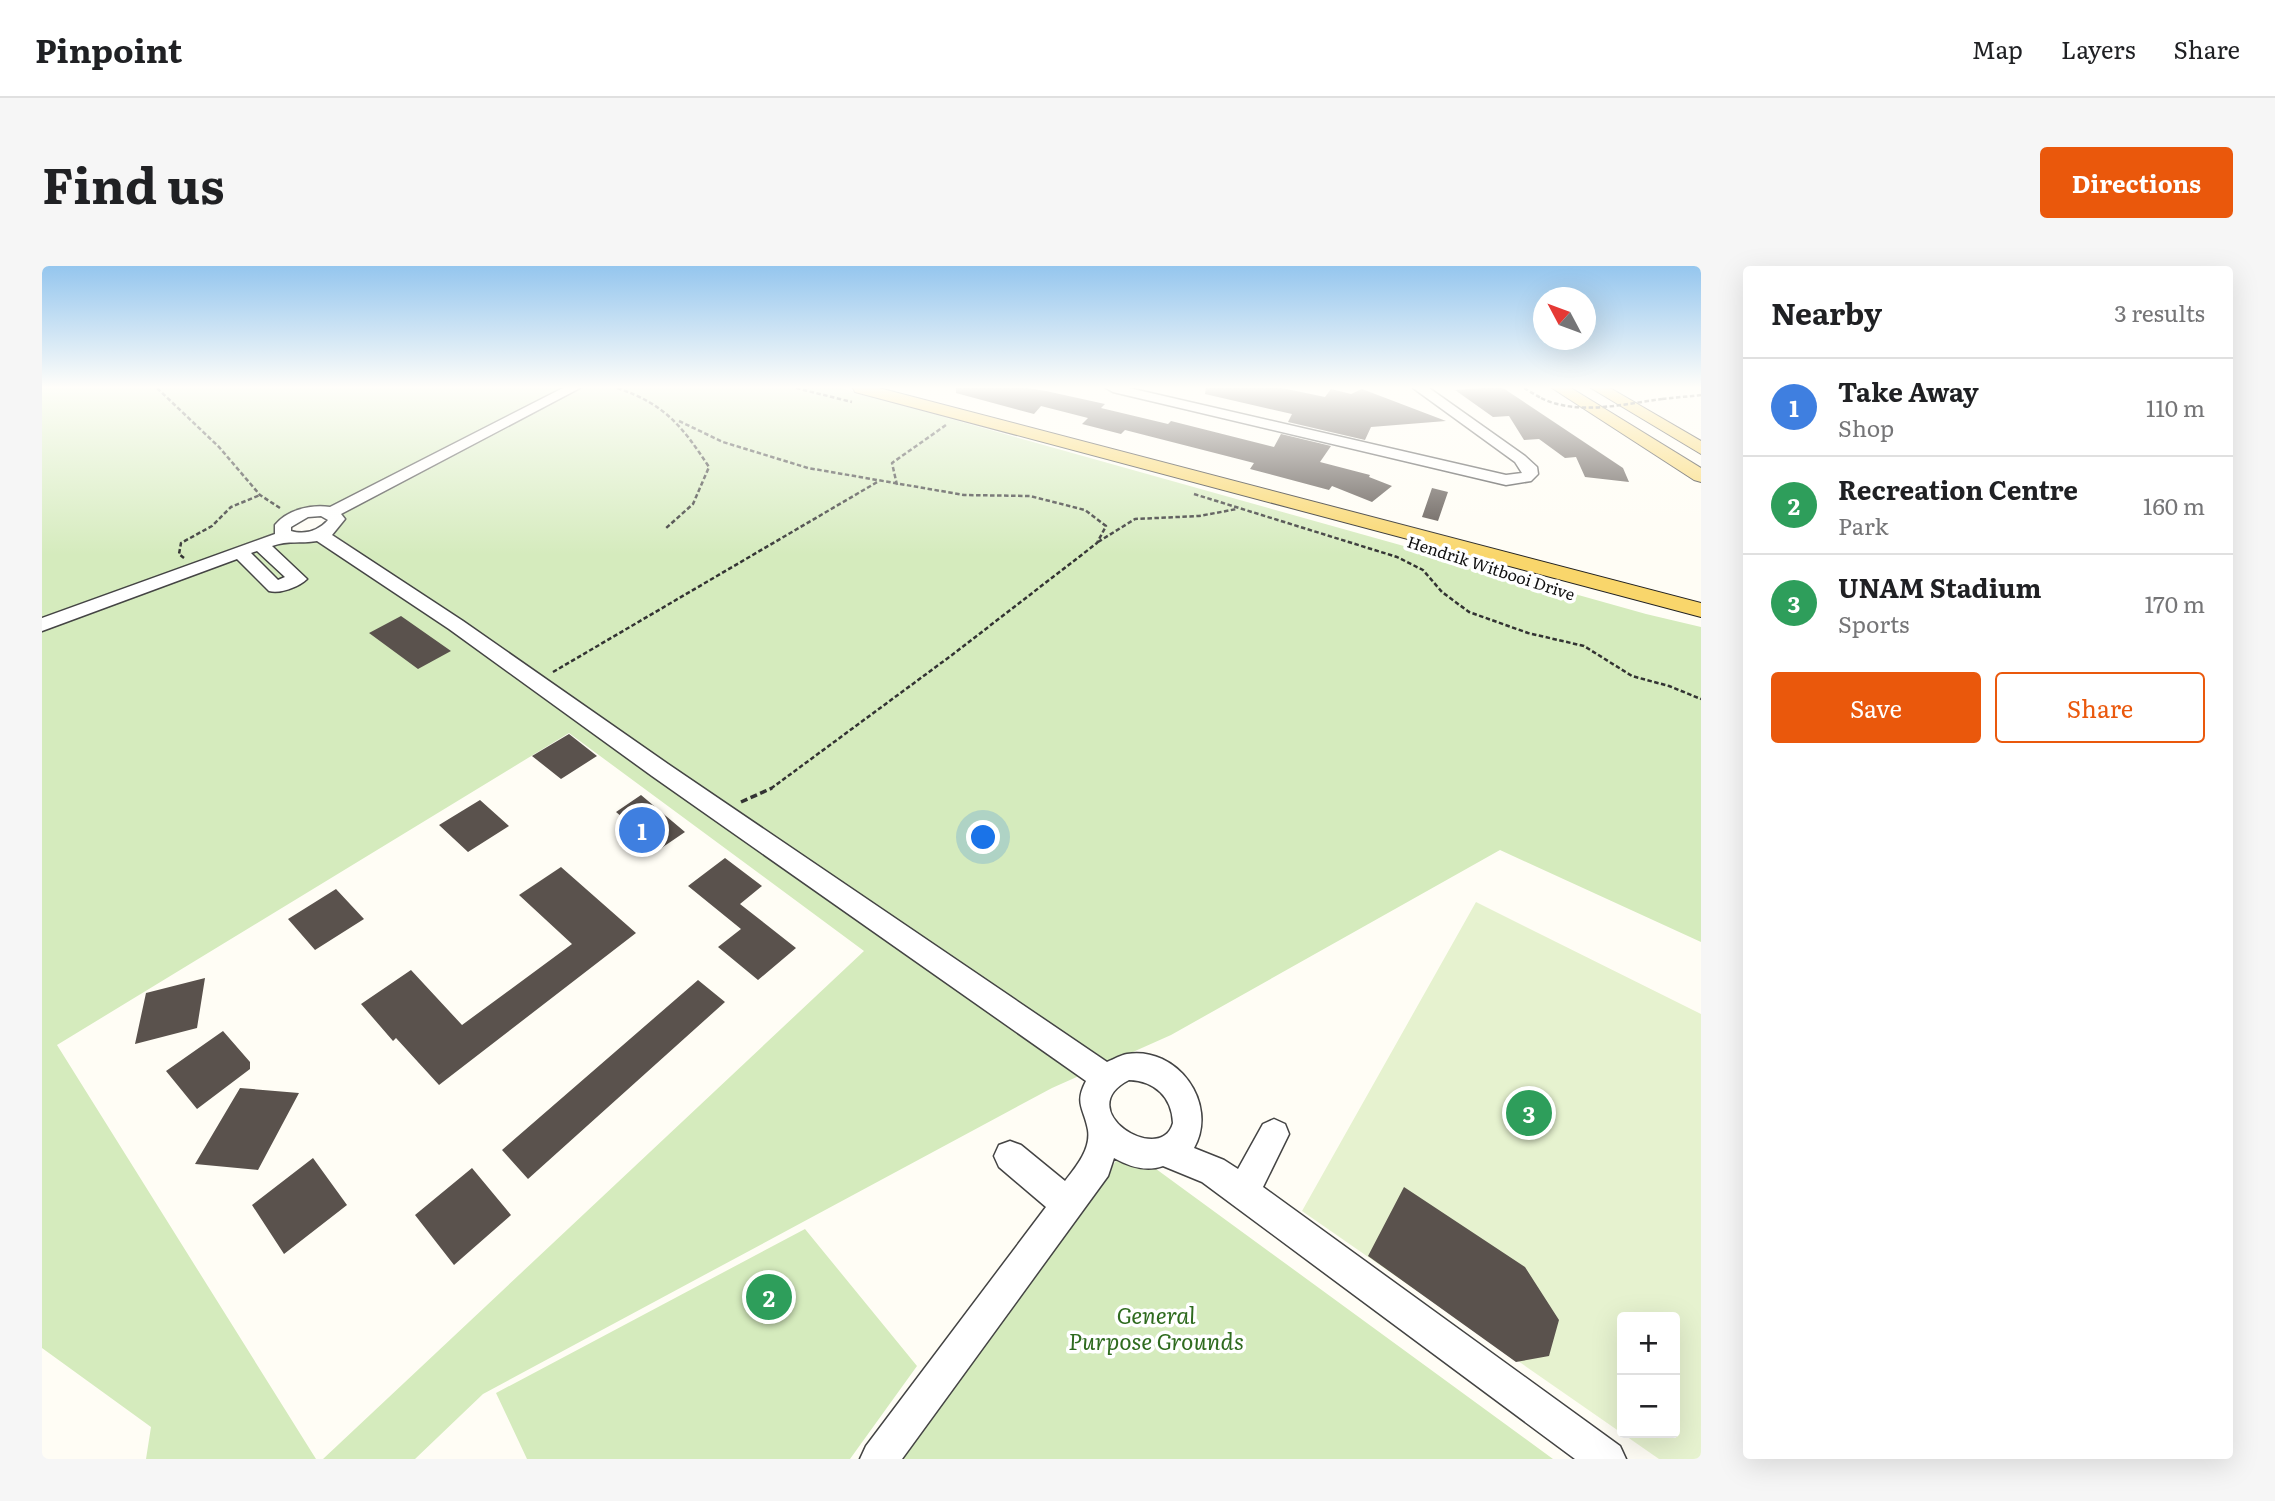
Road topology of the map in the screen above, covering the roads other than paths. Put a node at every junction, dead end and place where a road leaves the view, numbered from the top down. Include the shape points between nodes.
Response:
1 (471, 444) edge
2 (1071, 444) edge
3 (1351, 444) edge
4 (1498, 444) edge
5 (1649, 444) edge
6 (1701, 476) edge
7 (1284, 500) junction
8 (325, 523) junction
9 (287, 535) junction
10 (261, 546) junction
11 (241, 553) junction
12 (1614, 589) junction
13 (1701, 594) edge
14 (1701, 610) edge
15 (42, 625) edge
16 (1701, 627) edge
17 (1105, 1077) junction
18 (1188, 1125) junction
19 (1104, 1131) junction
20 (1274, 1134) dead end
21 (1149, 1152) junction
22 (1010, 1156) dead end
23 (1097, 1165) junction
24 (1213, 1171) junction
25 (1243, 1192) junction
26 (1067, 1203) junction
27 (879, 1459) edge
28 (1607, 1459) edge

1 - 8 street
2 - 7 main road, Hendrik Witbooi Drive
3 - 4 street via 1506,480 1530,474 1529,467
5 - 6 main road
7 - 12 main road, Hendrik Witbooi Drive
7 - 16 main road, Hendrik Witbooi Drive via 1560,591
8 - 9 street via 302,537
8 - 9 street via 309,512 293,517 282,529
8 - 17 street via 456,625
9 - 10 street
10 - 11 street
10 - 11 street via 299,579 275,587
11 - 15 street
12 - 13 main road
12 - 14 main road, Hendrik Witbooi Drive
17 - 18 street via 1127,1067 1154,1071 1184,1099
17 - 19 street via 1094,1102
18 - 21 street via 1176,1146
18 - 24 street
19 - 21 street via 1117,1144
19 - 23 street
20 - 25 street
21 - 23 street
21 - 24 street
22 - 26 street
23 - 26 street
24 - 25 street
25 - 28 street
26 - 27 street

